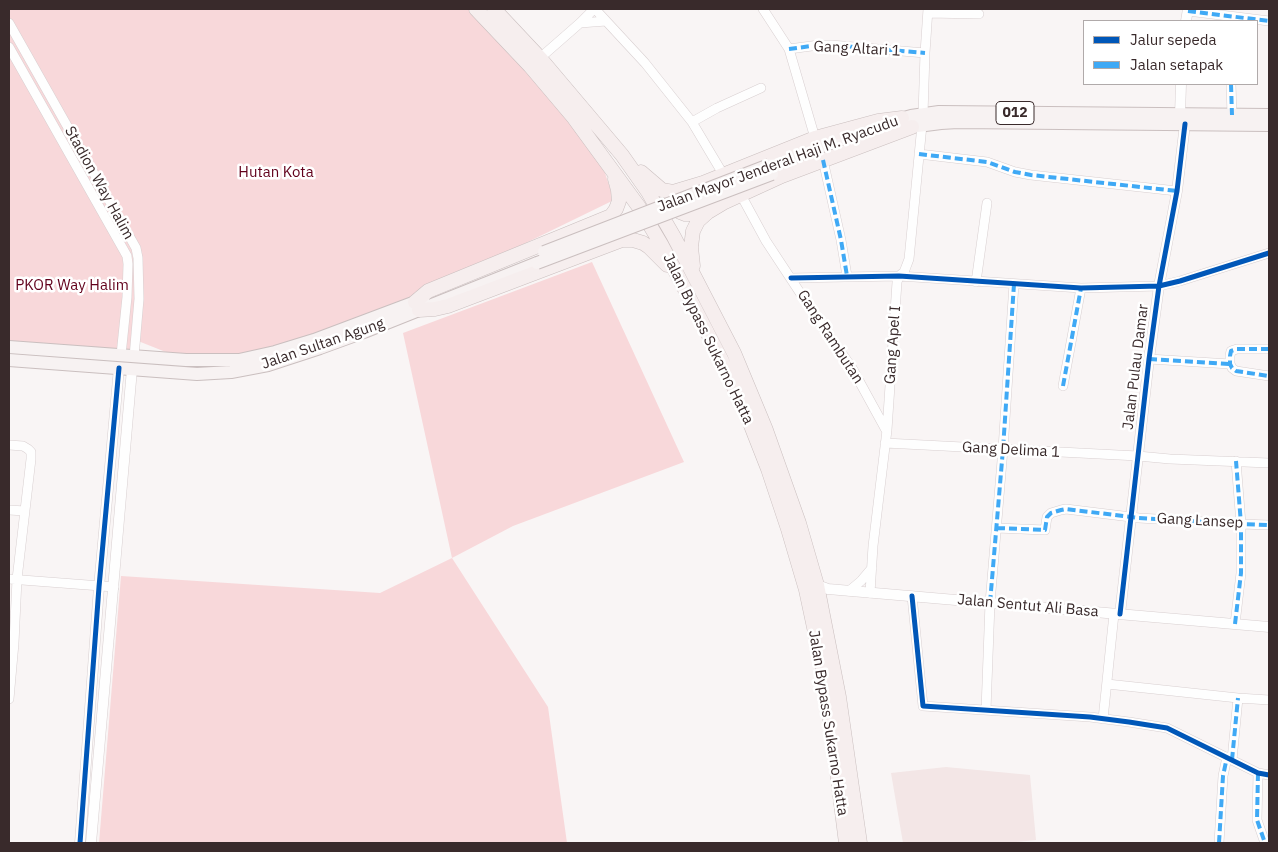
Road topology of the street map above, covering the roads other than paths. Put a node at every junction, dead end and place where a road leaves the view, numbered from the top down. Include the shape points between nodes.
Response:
1 (476, 9) edge
2 (494, 9) edge
3 (594, 9) edge
4 (763, 9) edge
5 (928, 11) edge
6 (979, 14) dead end
7 (1187, 14) edge
8 (1247, 20) edge
9 (606, 22) junction
10 (9, 23) edge
11 (580, 23) junction
12 (9, 47) edge
13 (789, 49) junction
14 (924, 52) junction
15 (540, 58) junction
16 (1181, 85) edge
17 (1231, 85) edge
18 (761, 88) dead end
19 (1232, 114) junction
20 (1269, 115) edge
21 (1182, 119) junction
22 (915, 121) junction
23 (692, 122) junction
24 (1269, 125) edge
25 (815, 138) junction
26 (919, 154) junction
27 (622, 155) junction
28 (823, 160) junction
29 (612, 170) junction
30 (723, 174) junction
31 (682, 190) junction
32 (1177, 191) junction
33 (741, 195) junction
34 (723, 203) junction
35 (987, 203) dead end
36 (611, 216) junction
37 (622, 240) junction
38 (1269, 253) edge
39 (536, 259) joint
40 (678, 276) junction
41 (847, 276) junction
42 (899, 276) junction
43 (791, 278) junction
44 (696, 279) junction
45 (976, 282) junction
46 (1014, 284) junction
47 (1158, 286) junction
48 (1081, 288) junction
49 (417, 306) junction
50 (9, 347) edge
51 (1269, 349) edge
52 (1149, 359) junction
53 (9, 360) edge
54 (129, 360) junction
55 (1230, 364) junction
56 (119, 368) junction
57 (1269, 376) edge
58 (1063, 386) dead end
59 (887, 430) junction
60 (885, 443) junction
61 (9, 445) edge
62 (1003, 450) junction
63 (1138, 456) junction
64 (1236, 461) junction
65 (1269, 463) edge
66 (9, 510) edge
67 (25, 511) junction
68 (1131, 517) junction
69 (1241, 524) junction
70 (1269, 525) edge
71 (996, 528) junction
72 (872, 568) junction
73 (13, 579) edge
74 (817, 585) junction
75 (100, 586) junction
76 (114, 588) junction
77 (849, 591) junction
78 (870, 592) junction
79 (912, 596) junction
80 (990, 603) junction
81 (1117, 614) junction
82 (1235, 624) junction
83 (1269, 627) edge
84 (11, 643) edge
85 (1107, 684) junction
86 (1238, 698) junction
87 (9, 699) edge
88 (1269, 700) edge
89 (986, 710) junction
90 (1103, 719) junction
91 (1230, 758) junction
92 (1258, 773) junction
93 (1269, 775) edge
94 (80, 843) edge
95 (91, 843) edge
96 (846, 843) edge
97 (860, 843) edge
98 (1219, 843) edge
99 (1265, 843) edge

1 - 29 highway, Jalan Bypass Sukarno Hatta via 574,118
2 - 15 highway, Jalan Bypass Sukarno Hatta
3 - 9 street
3 - 11 street
4 - 13 street
5 - 6 street
5 - 14 street, Gang Apel I
7 - 8 street
9 - 11 street
9 - 23 street via 645,63
10 - 54 street, Stadion Way Halim via 136,248 139,299
11 - 15 street
12 - 54 street, Stadion Way Halim via 127,256
13 - 14 street, Gang Altari 1 via 831,45
13 - 25 street
14 - 22 street, Gang Apel I
15 - 27 highway, Jalan Bypass Sukarno Hatta
16 - 21 street, Jalan Pulau Damar
17 - 19 street
18 - 23 street
19 - 20 main road, Jalan Mayor Jenderal Haji M. Ryacudu / 012
19 - 21 main road, Jalan Mayor Jenderal Haji M. Ryacudu / 012
21 - 22 main road, Jalan Mayor Jenderal Haji M. Ryacudu / 012
21 - 24 main road, Jalan Mayor Jenderal Haji M. Ryacudu / 012
21 - 32 street, Jalan Pulau Damar
22 - 25 highway via 878,121
22 - 26 street, Gang Apel I
22 - 28 highway
22 - 39 main road, Jalan Mayor Jenderal Haji M. Ryacudu / 012, bridge via 771,170
23 - 30 street
25 - 30 highway
26 - 32 street via 987,162 1031,175
26 - 42 street, Gang Apel I via 909,259
27 - 31 highway via 662,190
27 - 44 highway, Jalan Bypass Sukarno Hatta via 656,206
28 - 33 highway
28 - 41 street
29 - 36 highway via 619,198
29 - 40 highway, Jalan Bypass Sukarno Hatta via 639,207
30 - 31 highway
31 - 34 highway via 675,197 674,204 685,214
32 - 47 street, Jalan Pulau Damar
33 - 34 highway
33 - 43 street, Gang Rambutan
34 - 44 highway via 705,214 694,228 691,247
35 - 45 street
36 - 37 highway via 625,213 633,219 632,230
36 - 49 highway via 428,291
37 - 40 highway via 646,245
37 - 49 highway via 448,306 435,309
38 - 47 street
39 - 49 main road, Jalan Sultan Agung
40 - 96 highway, Jalan Bypass Sukarno Hatta via 748,418 791,537 822,665
41 - 42 street
41 - 43 street
42 - 45 street
42 - 59 street, Gang Apel I
43 - 59 street, Gang Rambutan via 852,368
44 - 74 highway, Jalan Bypass Sukarno Hatta via 734,352 766,430
45 - 46 street
46 - 48 street
46 - 62 street
47 - 48 street
47 - 52 street, Jalan Pulau Damar
48 - 58 street
49 - 54 main road, Jalan Sultan Agung via 275,352 239,360
50 - 54 main road, Jalan Sultan Agung
51 - 55 street via 1231,351
52 - 55 street
52 - 63 street, Jalan Pulau Damar
53 - 56 main road, Jalan Sultan Agung
54 - 56 main road, Jalan Sultan Agung
54 - 76 street
55 - 57 street via 1236,371
56 - 75 street
59 - 60 street, Gang Apel I
60 - 62 street, Gang Delima 1
60 - 72 street, Gang Apel I
61 - 67 street via 23,446 31,452
62 - 63 street, Gang Delima 1
62 - 71 street
63 - 64 street, Gang Delima 1
63 - 68 street, Jalan Pulau Damar
64 - 65 street, Gang Delima 1
64 - 69 street
66 - 67 street
67 - 73 street
68 - 69 street, Gang Lansep
68 - 71 street, Gang Lansep via 1066,509 1047,517 1045,530
68 - 81 street, Jalan Pulau Damar
69 - 70 street, Gang Lansep
69 - 82 street via 1241,573
71 - 80 street
72 - 77 street
72 - 78 street, Gang Apel I
73 - 75 street
73 - 84 street
74 - 77 street, Jalan Sentut Ali Basa
74 - 97 highway, Jalan Bypass Sukarno Hatta via 839,697
75 - 76 street
75 - 94 street
76 - 95 street
77 - 78 street, Jalan Sentut Ali Basa
78 - 79 street, Jalan Sentut Ali Basa
79 - 80 street, Jalan Sentut Ali Basa
79 - 89 street via 923,706
80 - 81 street, Jalan Sentut Ali Basa
80 - 89 street
81 - 82 street, Jalan Sentut Ali Basa
81 - 85 street
82 - 83 street, Jalan Sentut Ali Basa
84 - 87 street
85 - 86 street
85 - 90 street
86 - 88 street
86 - 91 street
89 - 90 street
90 - 91 street via 1167,728
91 - 92 street
91 - 98 street via 1223,776
92 - 93 street
92 - 99 street via 1257,820

